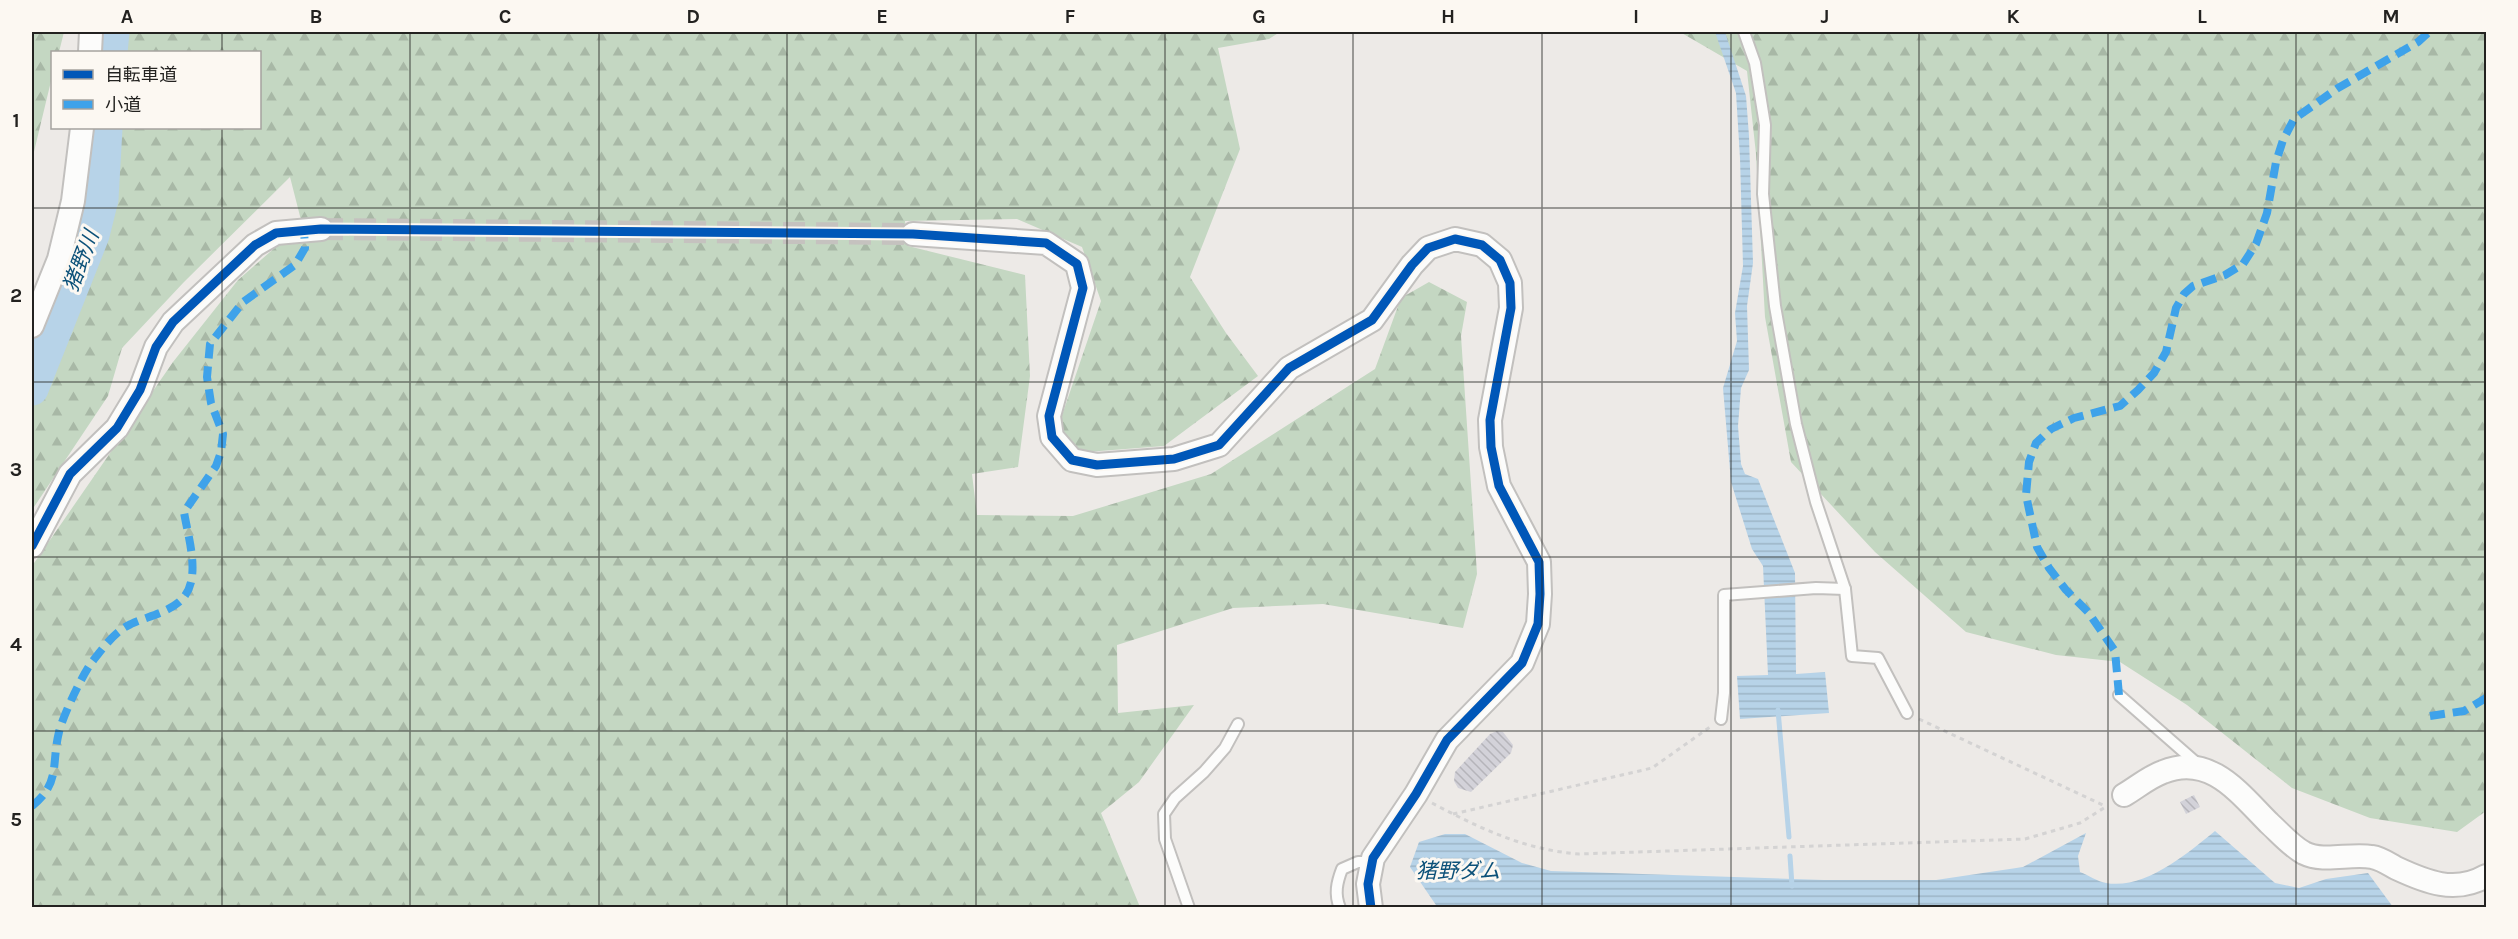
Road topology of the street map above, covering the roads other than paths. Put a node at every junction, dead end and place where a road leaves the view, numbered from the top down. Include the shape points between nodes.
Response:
1 (91, 32) edge
2 (1744, 32) edge
3 (90, 51) edge
4 (82, 129) edge
5 (321, 229) tunnel mouth
6 (913, 234) tunnel mouth
7 (32, 326) edge
8 (32, 546) edge
9 (1845, 590) junction
10 (2119, 695) dead end
11 (1907, 713) road end
12 (1721, 719) road end
13 (1238, 724) dead end
14 (2203, 768) junction
15 (2114, 801) road end
16 (1372, 862) junction
17 (2487, 876) edge
18 (1189, 908) edge
19 (1340, 908) edge
20 (1371, 908) edge

1 - 3 street
2 - 9 lane via 1755,63 1766,125 1764,206 1775,306 1796,424
4 - 7 street via 73,201 59,259
5 - 8 street via 276,233 255,245 173,322 156,347 140,390 117,428 70,474
6 - 16 street via 1046,243 1077,264 1083,288 1049,416 1052,437 1072,460 1097,465 1174,459 1219,445 1289,368 1372,320 1428,248 1455,239 1482,245 1500,260 1510,283 1511,308 1491,420 1491,447 1499,486 1539,562 1538,624 1522,663 1447,740
9 - 11 lane via 1852,656 1878,658
9 - 12 lane via 1724,594
10 - 14 lane
13 - 18 lane via 1225,748 1164,814 1165,839
14 - 15 street via 2181,767 2162,772
14 - 17 street via 2224,778 2305,853 2319,857 2374,857 2423,881 2446,886 2467,886
16 - 19 lane via 1358,862 1342,869 1336,900
16 - 20 street via 1368,884

